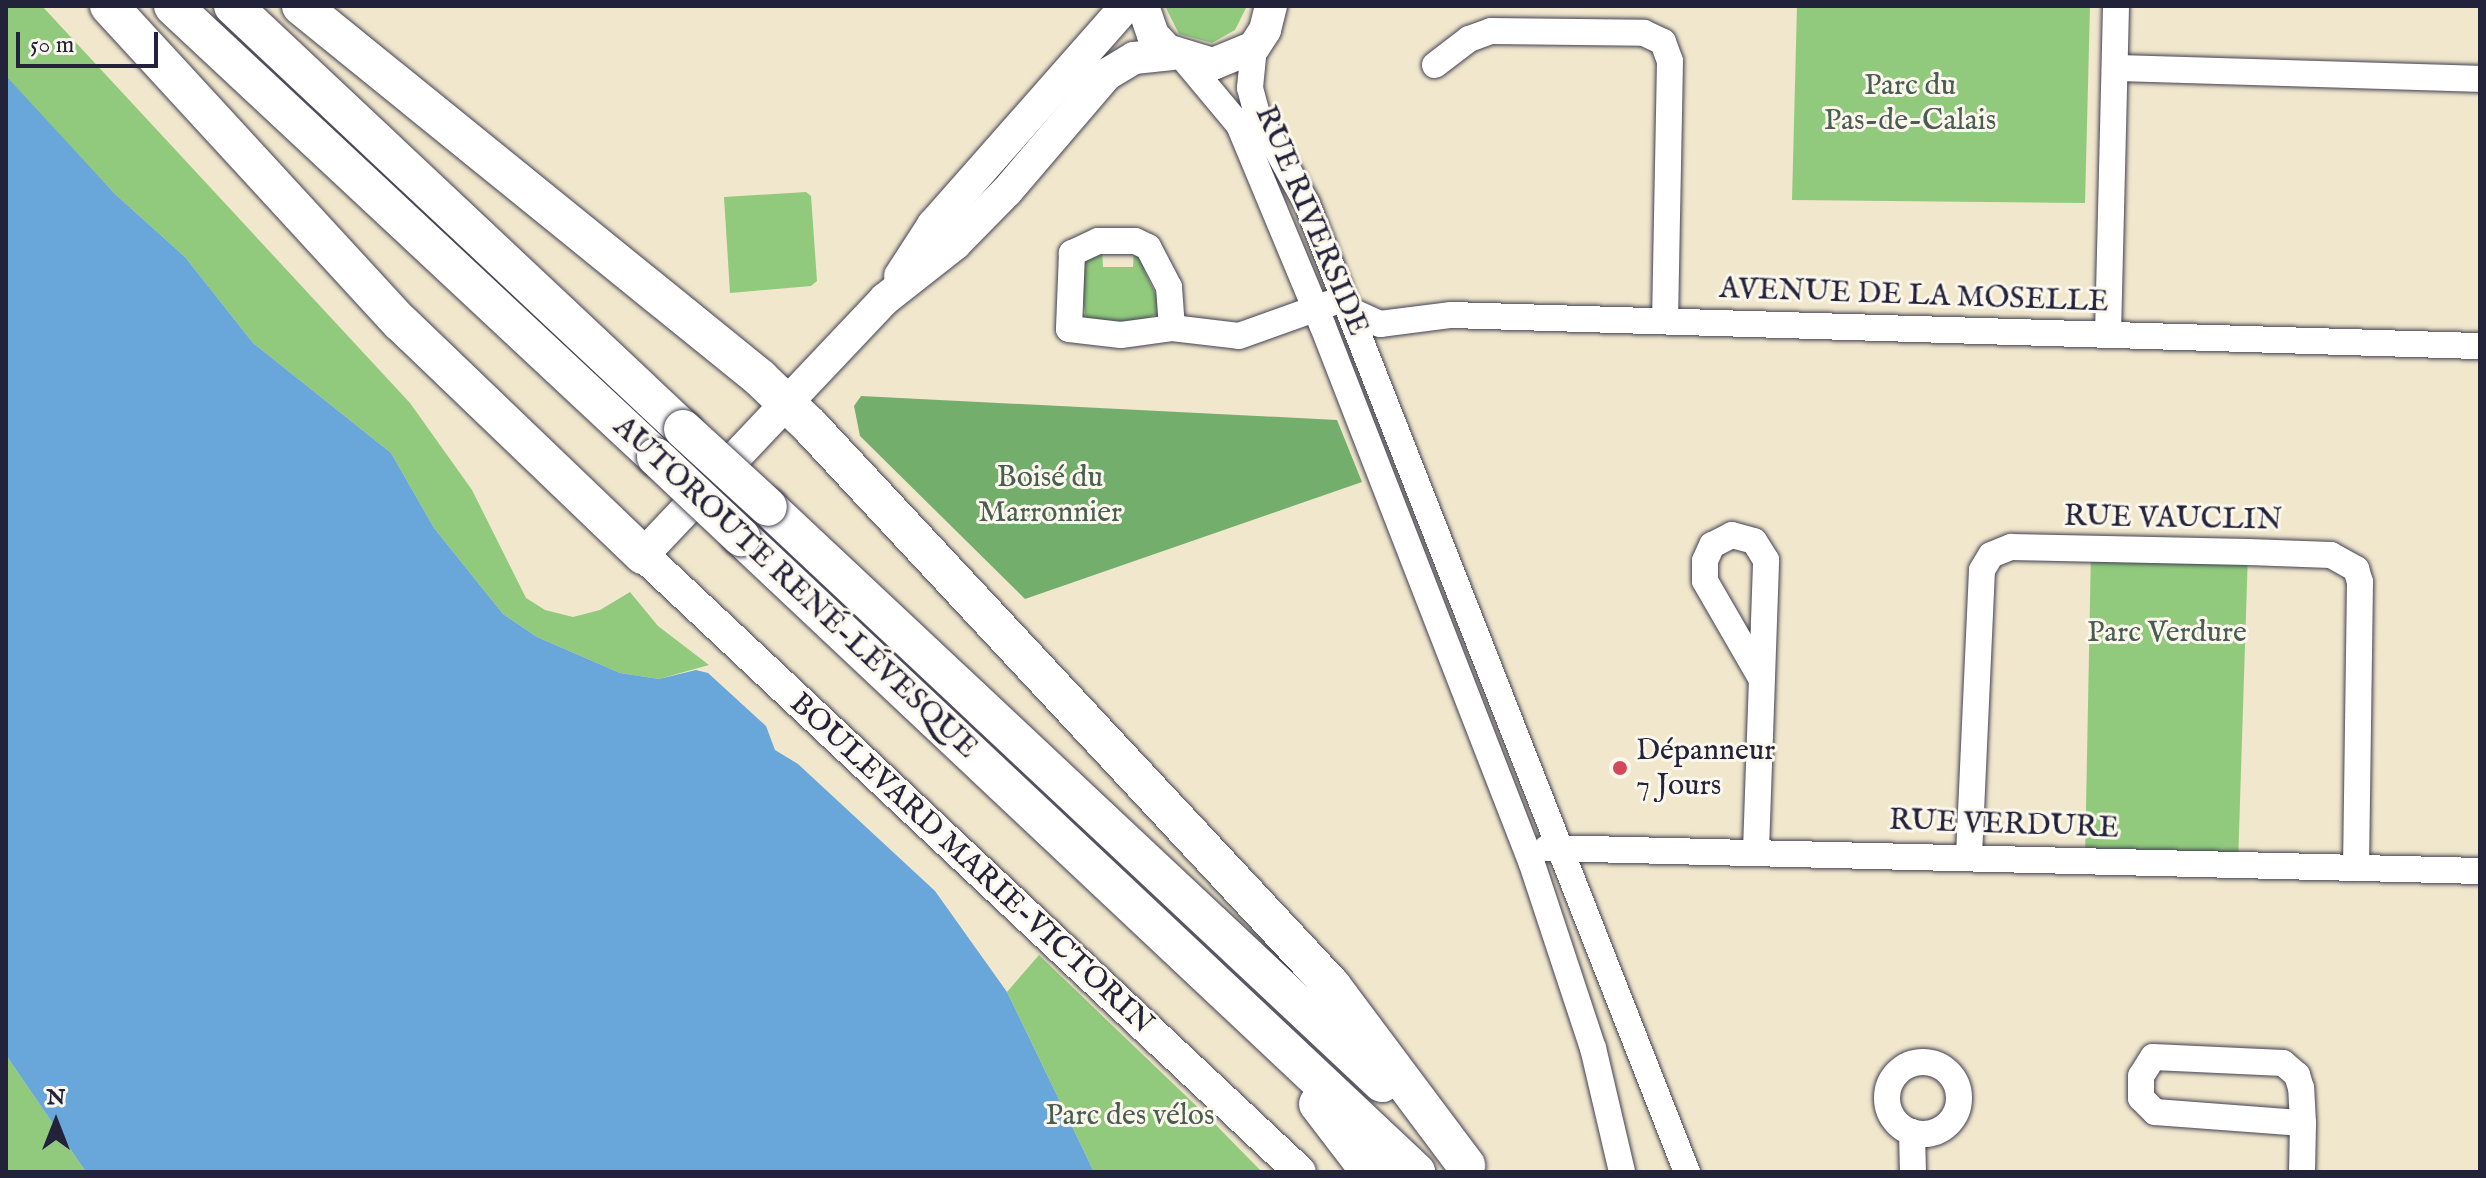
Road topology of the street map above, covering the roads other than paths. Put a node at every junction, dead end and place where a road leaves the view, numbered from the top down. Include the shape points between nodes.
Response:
1 (109, 6) edge
2 (173, 6) edge
3 (233, 6) edge
4 (301, 6) edge
5 (1126, 6) edge
6 (1143, 6) edge
7 (2116, 6) edge
8 (1268, 22) edge
9 (1178, 56) junction
10 (1435, 65) dead end
11 (2115, 68) junction
12 (2480, 79) edge
13 (885, 299) junction
14 (1348, 304) junction
15 (1316, 310) junction
16 (1665, 319) junction
17 (1172, 328) junction
18 (2108, 334) junction
19 (2480, 346) edge
20 (787, 403) junction
21 (643, 555) junction
22 (1761, 678) junction
23 (1560, 845) junction
24 (1756, 850) junction
25 (1528, 854) junction
26 (1969, 856) junction
27 (2356, 868) junction
28 (2480, 871) edge
29 (1248, 1013) junction
30 (2303, 1123) junction
31 (1912, 1132) dead end
32 (1469, 1168) edge
33 (1300, 1172) edge
34 (1370, 1172) edge
35 (1416, 1172) edge
36 (1622, 1172) edge
37 (1687, 1172) edge
38 (1913, 1172) edge
39 (2302, 1172) edge

1 - 21 highway via 392,313
2 - 29 highway, AUTOROUTE RENÉ-LÉVESQUE, bridge
3 - 32 highway, AUTOROUTE RENÉ-LÉVESQUE, bridge
4 - 20 highway
5 - 13 main road via 933,225
6 - 9 main road via 1156,41
7 - 11 street
8 - 9 main road via 1221,63
8 - 14 street, RUE RIVERSIDE via 1250,88 1257,114 1302,194
9 - 13 main road via 1134,58 1107,74 955,244
9 - 15 street, RUE RIVERSIDE via 1239,125
10 - 16 street via 1469,39 1491,31 1644,33 1663,42 1670,61
11 - 12 street
11 - 18 street
13 - 20 main road
14 - 15 street
14 - 16 street, AVENUE DE LA MOSELLE via 1376,324 1451,315
14 - 23 street, RUE RIVERSIDE
15 - 17 street via 1239,336
15 - 25 street, RUE RIVERSIDE
16 - 18 street, AVENUE DE LA MOSELLE
17 - 17 street via 1169,287 1148,247 1135,241 1098,241 1075,249 1069,262 1069,329 1121,335
18 - 19 street, AVENUE DE LA MOSELLE
20 - 21 main road
20 - 32 highway via 1332,986
21 - 33 main road, BOULEVARD MARIE-VICTORIN
22 - 22 street via 1766,560 1754,541 1732,535 1712,545 1705,581
22 - 24 street
23 - 24 street, RUE VERDURE
23 - 25 street, RUE VERDURE
23 - 37 street
24 - 26 street, RUE VERDURE
25 - 36 street via 1593,1048
26 - 27 street, RUE VERDURE
26 - 27 street, RUE VAUCLIN via 1982,570 1991,555 2011,547 2331,555 2356,569 2360,582
27 - 28 street, RUE VERDURE
29 - 34 highway
29 - 35 highway, AUTOROUTE RENÉ-LÉVESQUE
30 - 30 street via 2297,1075 2283,1063 2153,1057 2141,1076 2141,1098 2155,1112
30 - 39 street
31 - 38 street

